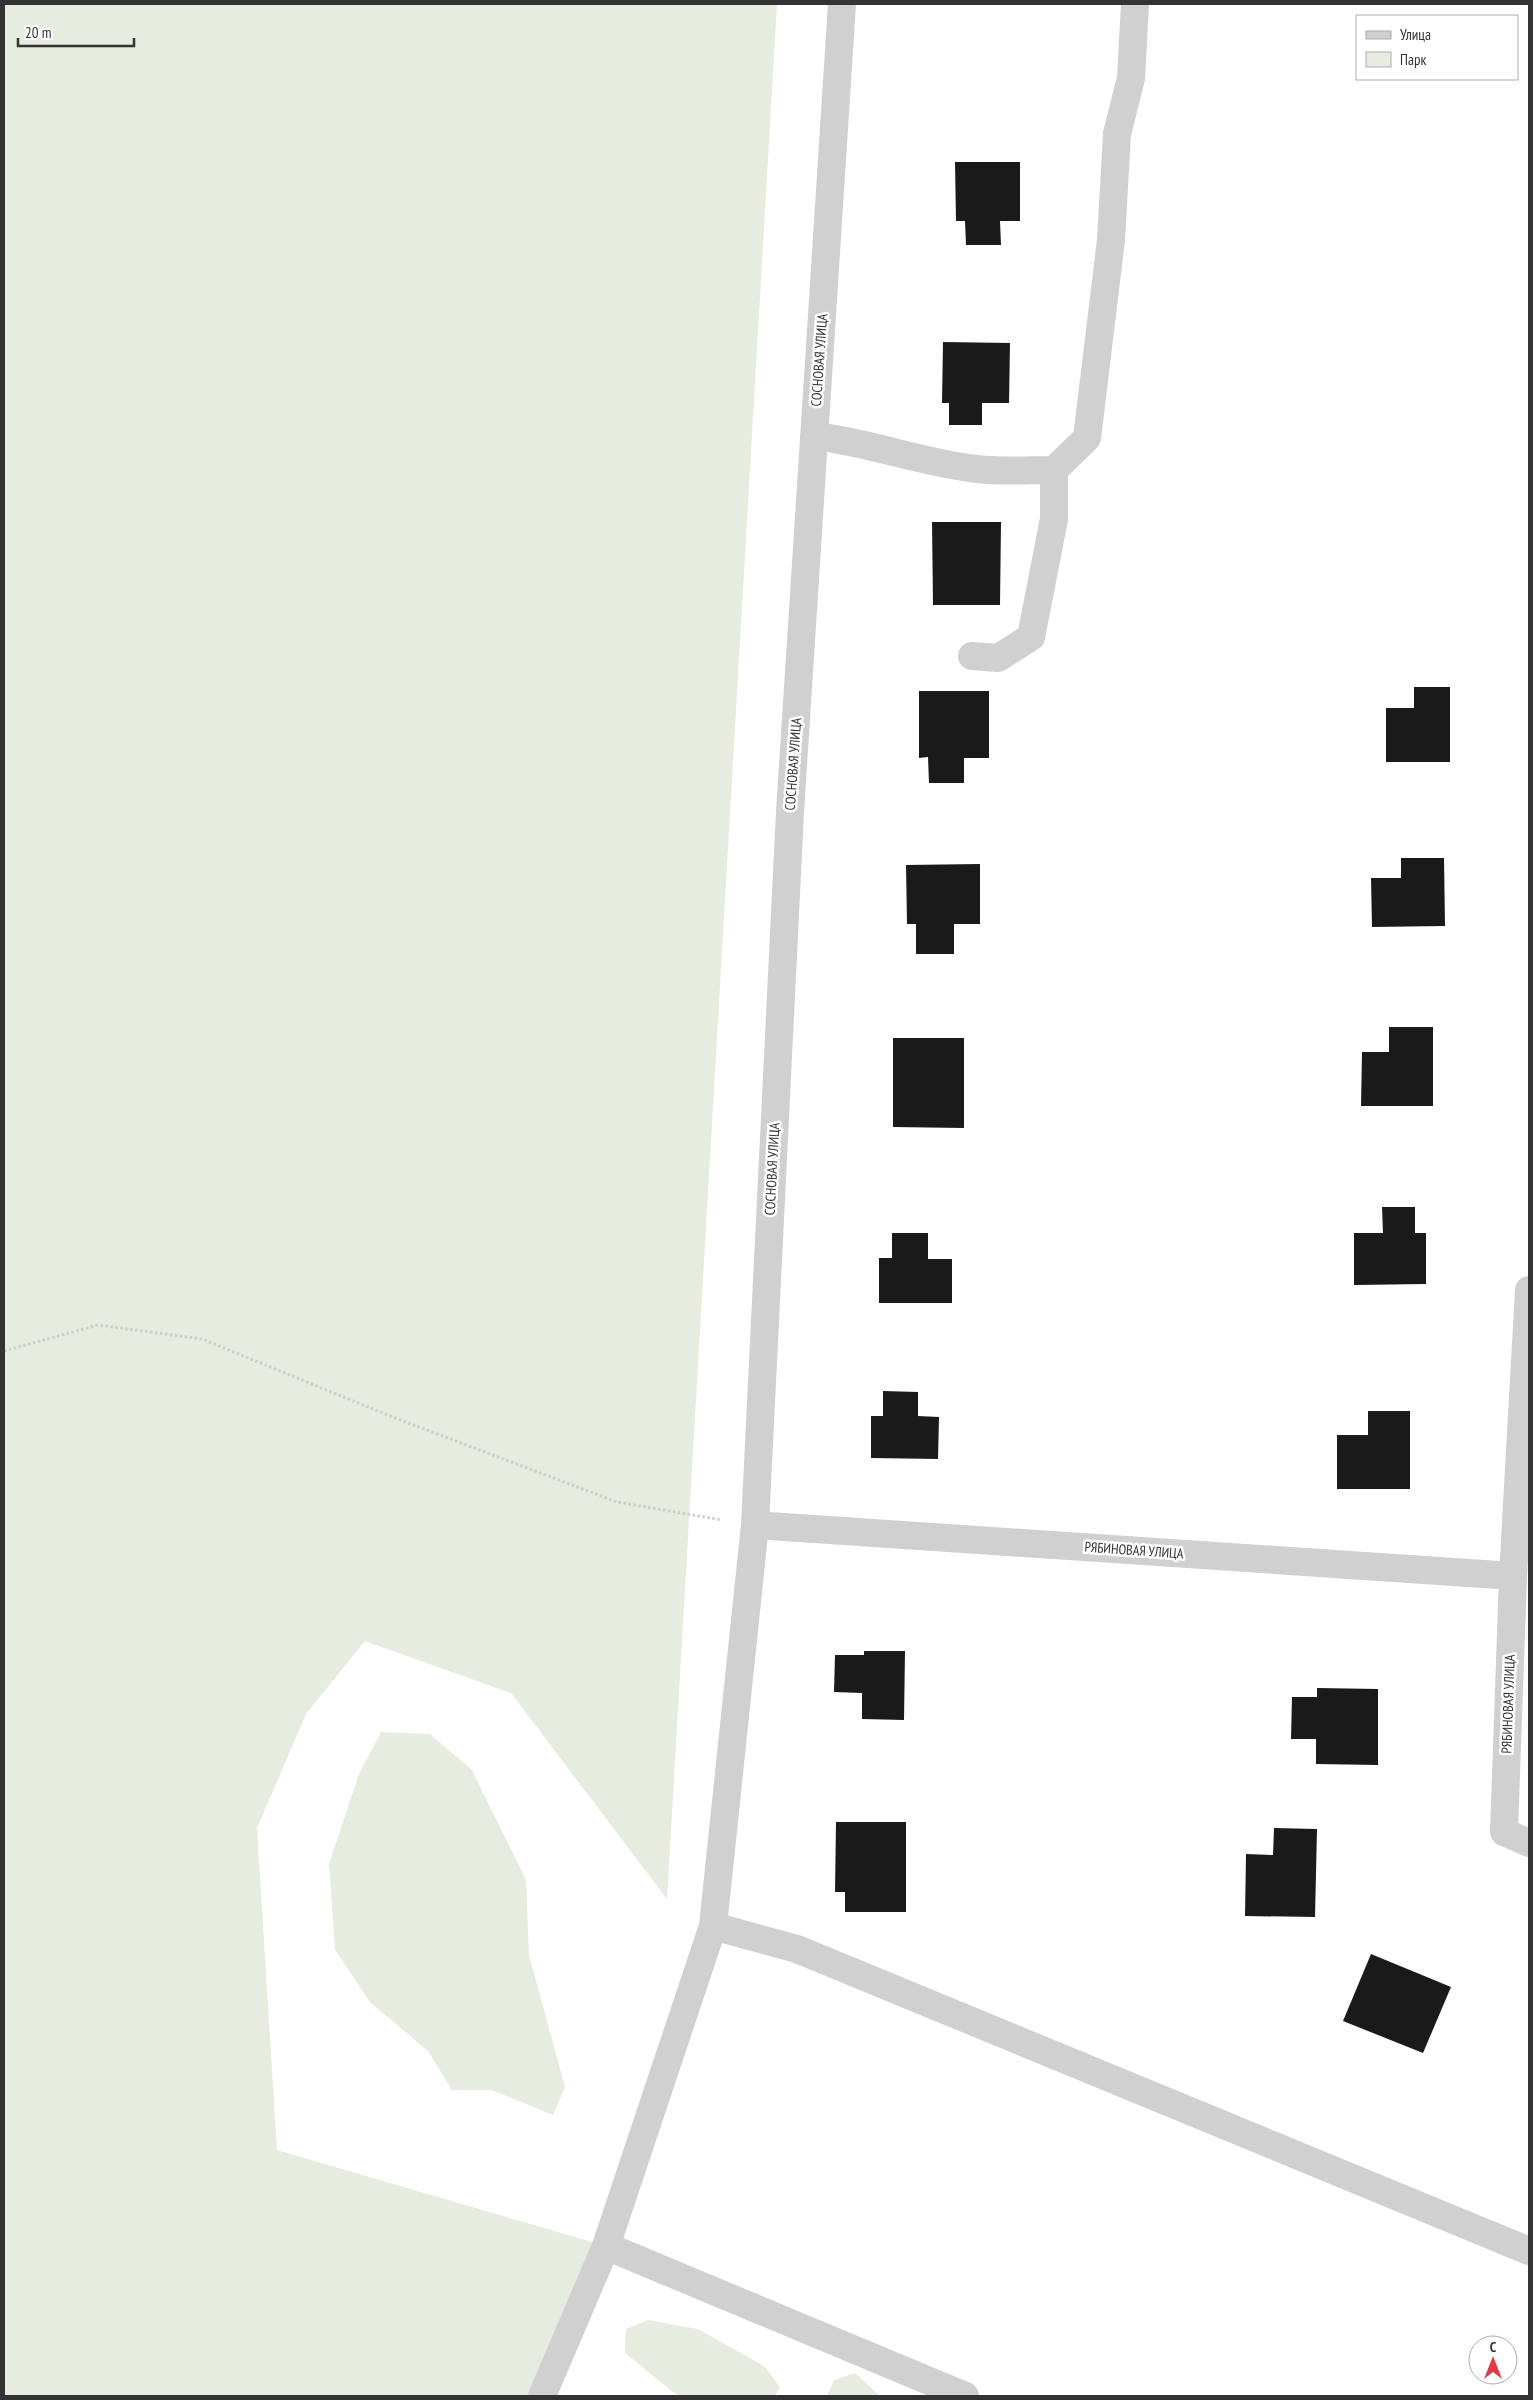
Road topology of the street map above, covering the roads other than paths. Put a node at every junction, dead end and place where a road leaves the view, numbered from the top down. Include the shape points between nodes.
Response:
1 (842, 4) edge
2 (1136, 4) edge
3 (814, 436) junction
4 (1054, 470) junction
5 (972, 656) dead end
6 (1529, 1290) edge
7 (755, 1525) junction
8 (1513, 1576) junction
9 (1529, 1843) edge
10 (713, 1926) junction
11 (606, 2246) junction
12 (1529, 2251) edge
13 (542, 2396) edge
14 (965, 2396) edge

1 - 3 street, СОСНОВАЯ УЛИЦА
2 - 4 street via 1131,78 1117,134 1111,240 1087,438
3 - 4 street via 849,440 977,469
3 - 7 street, СОСНОВАЯ УЛИЦА via 790,812
4 - 5 street via 1054,518 1031,637 998,658
6 - 8 street, РЯБИНОВАЯ УЛИЦА
7 - 8 street, РЯБИНОВАЯ УЛИЦА
7 - 10 street, СОСНОВАЯ УЛИЦА
8 - 9 street, РЯБИНОВАЯ УЛИЦА via 1504,1832
10 - 11 street, СОСНОВАЯ УЛИЦА
10 - 12 street via 797,1949
11 - 13 street, СОСНОВАЯ УЛИЦА
11 - 14 street

